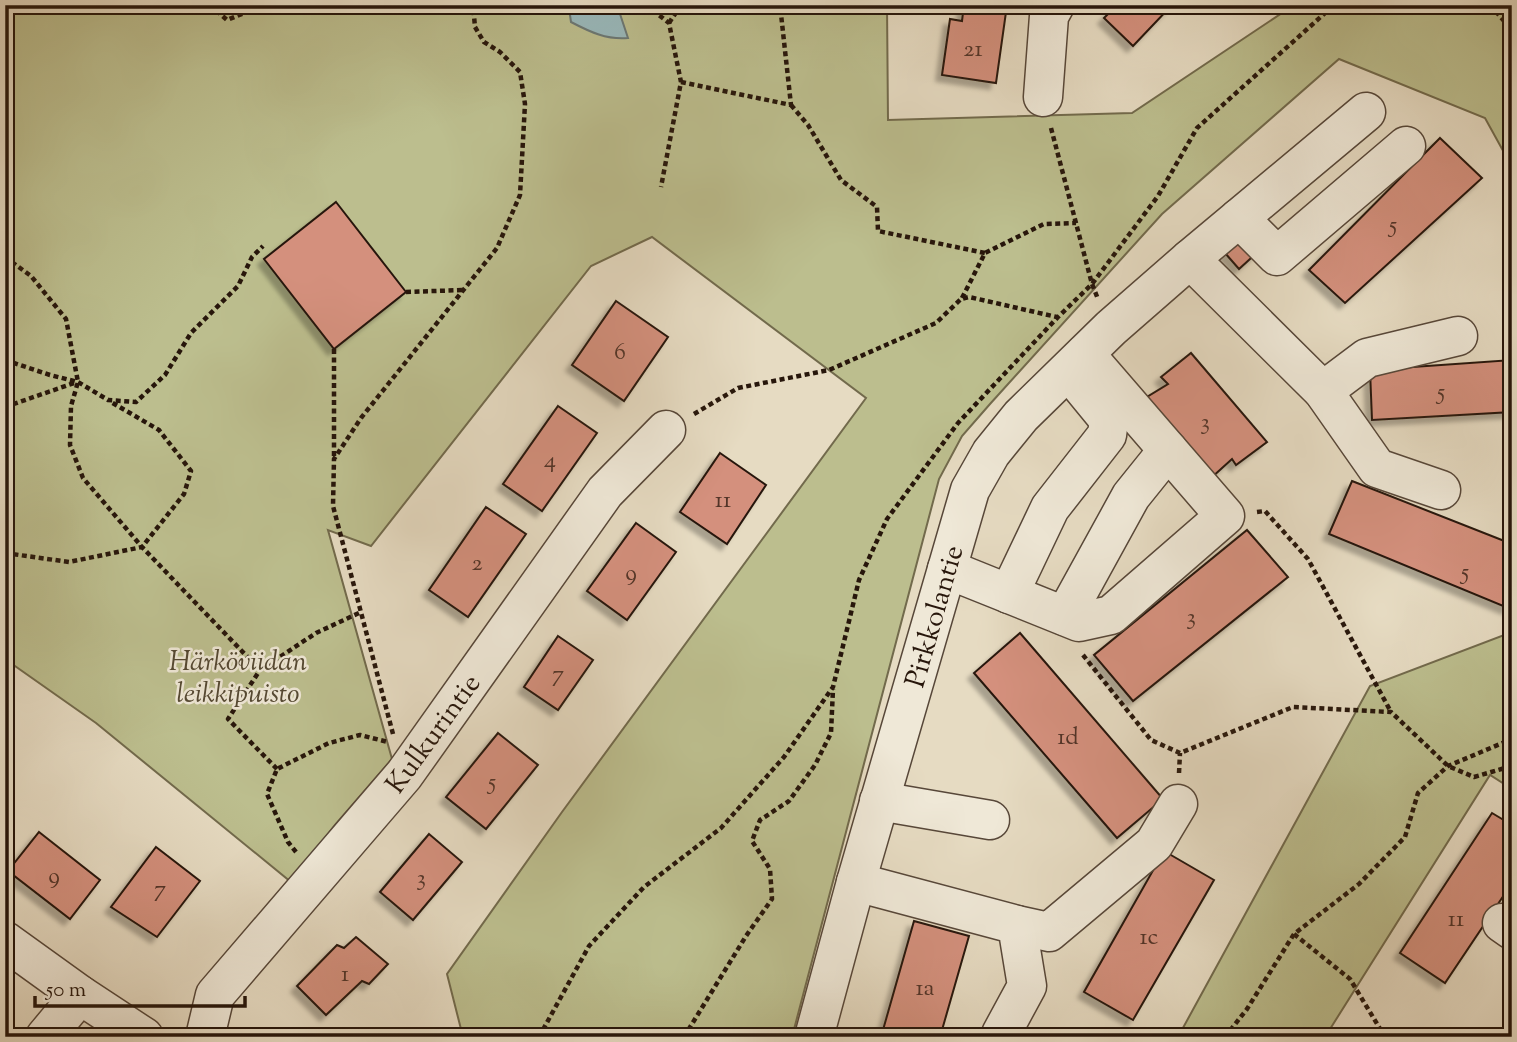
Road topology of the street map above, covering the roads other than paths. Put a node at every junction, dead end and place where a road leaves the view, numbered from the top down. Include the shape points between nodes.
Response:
1 (1055, 5) edge
2 (1043, 97) road end
3 (1366, 112) dead end
4 (1406, 146) dead end
5 (1239, 218) junction
6 (1185, 264) junction
7 (1458, 336) dead end
8 (1077, 362) junction
9 (1323, 391) junction
10 (666, 430) road end
11 (1168, 450) junction
12 (1441, 490) dead end
13 (947, 569) junction
14 (1009, 594) junction
15 (1065, 616) junction
16 (880, 801) junction
17 (1178, 804) dead end
18 (990, 820) dead end
19 (856, 882) junction
20 (1017, 925) junction
21 (5, 941) edge
22 (80, 995) junction
23 (1001, 1034) dead end
24 (44, 1037) edge
25 (144, 1037) edge
26 (205, 1037) edge
27 (814, 1037) edge

1 - 2 street via 1049,16
3 - 5 street, Pirkkolantie
4 - 5 street via 1277,256
5 - 6 street, Pirkkolantie
6 - 8 street, Pirkkolantie
6 - 9 street
7 - 9 street via 1367,358
8 - 11 street
8 - 13 street, Pirkkolantie via 1021,416 991,453 970,490
8 - 14 street via 1109,420 1107,435 1050,508
9 - 12 street via 1377,468
10 - 26 street, Kulkurintie via 605,492 404,775 215,995
11 - 15 street via 1131,496
11 - 15 street via 1225,516 1111,615 1079,622
13 - 14 street
13 - 16 street, Pirkkolantie
14 - 15 street
16 - 18 street
16 - 19 street, Pirkkolantie
17 - 20 street via 1154,844 1049,932
19 - 20 street
19 - 27 street, Pirkkolantie
20 - 23 street via 1027,986
21 - 22 street
22 - 24 street
22 - 25 street

